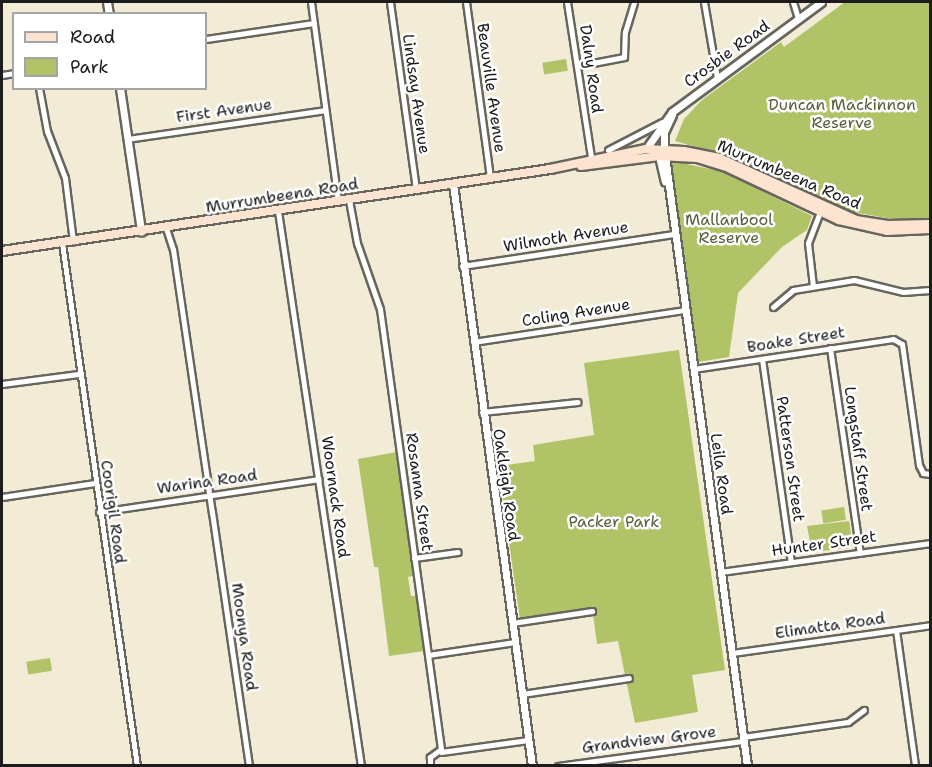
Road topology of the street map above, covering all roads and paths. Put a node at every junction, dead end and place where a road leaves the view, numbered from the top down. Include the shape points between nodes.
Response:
1 (310, 2) edge
2 (390, 2) edge
3 (466, 2) edge
4 (567, 2) edge
5 (634, 2) edge
6 (704, 2) edge
7 (793, 2) edge
8 (821, 2) edge
9 (798, 18) junction
10 (314, 23) junction
11 (207, 39) edge
12 (577, 66) junction
13 (717, 78) junction
14 (39, 90) edge
15 (120, 90) edge
16 (325, 110) junction
17 (664, 123) junction
18 (127, 139) junction
19 (646, 149) junction
20 (608, 150) dead end
21 (674, 150) junction
22 (663, 152) junction
23 (590, 162) junction
24 (490, 178) junction
25 (450, 184) junction
26 (416, 190) junction
27 (351, 199) junction
28 (338, 201) junction
29 (280, 210) junction
30 (821, 210) junction
31 (930, 224) edge
32 (169, 227) junction
33 (930, 229) edge
34 (141, 231) junction
35 (674, 234) junction
36 (73, 241) junction
37 (60, 243) junction
38 (2, 251) edge
39 (462, 266) junction
40 (813, 286) junction
41 (930, 290) edge
42 (773, 307) dead end
43 (684, 310) junction
44 (473, 342) junction
45 (830, 348) junction
46 (762, 359) junction
47 (693, 369) junction
48 (78, 374) junction
49 (2, 384) edge
50 (577, 402) dead end
51 (483, 412) junction
52 (930, 474) edge
53 (319, 480) junction
54 (95, 483) junction
55 (209, 496) junction
56 (2, 497) edge
57 (99, 512) junction
58 (930, 543) edge
59 (458, 552) dead end
60 (860, 553) junction
61 (414, 558) junction
62 (791, 562) junction
63 (721, 572) junction
64 (592, 611) dead end
65 (512, 623) junction
66 (930, 625) edge
67 (896, 630) junction
68 (515, 642) junction
69 (732, 653) junction
70 (428, 655) junction
71 (629, 678) dead end
72 (522, 694) junction
73 (864, 710) dead end
74 (743, 739) junction
75 (528, 740) junction
76 (441, 753) junction
77 (137, 765) edge
78 (249, 765) edge
79 (361, 765) edge
80 (430, 765) edge
81 (532, 765) edge
82 (558, 765) edge
83 (747, 765) edge
84 (915, 765) edge

1 - 10 street
2 - 26 street, Lindsay Avenue
3 - 24 street, Beauville Avenue
4 - 12 street, Dalny Road
5 - 12 street via 625,32 624,57
6 - 13 street
7 - 9 street
8 - 9 street, Crosbie Road
9 - 13 street, Crosbie Road
10 - 11 street
10 - 16 street
12 - 23 street, Dalny Road
13 - 17 street, Crosbie Road via 679,106
14 - 36 street via 47,131 65,178
15 - 18 street
16 - 18 street, First Avenue
16 - 28 street
17 - 19 street via 655,142
17 - 20 street, Crosbie Road
17 - 21 street via 667,140
17 - 22 street, Leila Road
18 - 34 street
19 - 22 main road, Murrumbeena Road
19 - 23 main road, Murrumbeena Road
21 - 22 main road, Murrumbeena Road
21 - 30 main road, Murrumbeena Road via 727,161
22 - 23 main road, Murrumbeena Road
22 - 30 main road, Murrumbeena Road via 717,164
22 - 35 street, Leila Road
23 - 24 main road, Murrumbeena Road
24 - 25 main road, Murrumbeena Road
25 - 26 main road, Murrumbeena Road
25 - 39 street, Oakleigh Road
26 - 27 main road, Murrumbeena Road
27 - 28 main road, Murrumbeena Road
27 - 61 street, Rosanna Street via 358,248 378,300
28 - 29 main road, Murrumbeena Road
29 - 32 main road, Murrumbeena Road
29 - 53 street, Woornack Road
30 - 31 main road, Murrumbeena Road via 877,224
30 - 33 main road, Murrumbeena Road via 876,229
30 - 40 street via 808,243
32 - 34 main road, Murrumbeena Road
32 - 55 street, Moonya Road
34 - 36 main road, Murrumbeena Road
35 - 39 street, Wilmoth Avenue
35 - 43 street, Leila Road
36 - 37 main road, Murrumbeena Road
37 - 38 main road, Murrumbeena Road
37 - 48 street, Coorigil Road
39 - 44 street, Oakleigh Road
40 - 41 street via 854,280 903,292
40 - 42 street via 793,290
43 - 44 street, Coling Avenue
43 - 47 street, Leila Road
44 - 51 street, Oakleigh Road
45 - 46 street, Boake Street
45 - 52 street, Boake Street via 893,339 902,344 919,465 923,473
45 - 60 street, Longstaff Street
46 - 47 street, Boake Street
46 - 62 street, Patterson Street
47 - 63 street, Leila Road
48 - 49 street
48 - 54 street, Coorigil Road
50 - 51 street
51 - 65 street, Oakleigh Road
53 - 55 street, Warina Road
53 - 79 street, Woornack Road
54 - 56 street
54 - 57 street, Coorigil Road
55 - 57 street, Warina Road
55 - 78 street, Moonya Road
57 - 77 street, Coorigil Road
58 - 60 street, Hunter Street
59 - 61 street
60 - 62 street, Hunter Street
61 - 70 street, Rosanna Street
62 - 63 street, Hunter Street
63 - 69 street, Leila Road
64 - 65 street
65 - 68 street, Oakleigh Road
66 - 67 street, Elimatta Road
67 - 69 street, Elimatta Road
67 - 84 street
68 - 70 street
68 - 72 street, Oakleigh Road
69 - 74 street, Leila Road
70 - 76 street, Rosanna Street
71 - 72 street
72 - 75 street, Oakleigh Road
73 - 74 street, Grandview Grove via 848,722
74 - 82 street, Grandview Grove
74 - 83 street, Leila Road
75 - 76 street
75 - 81 street, Oakleigh Road
76 - 80 street via 431,756

